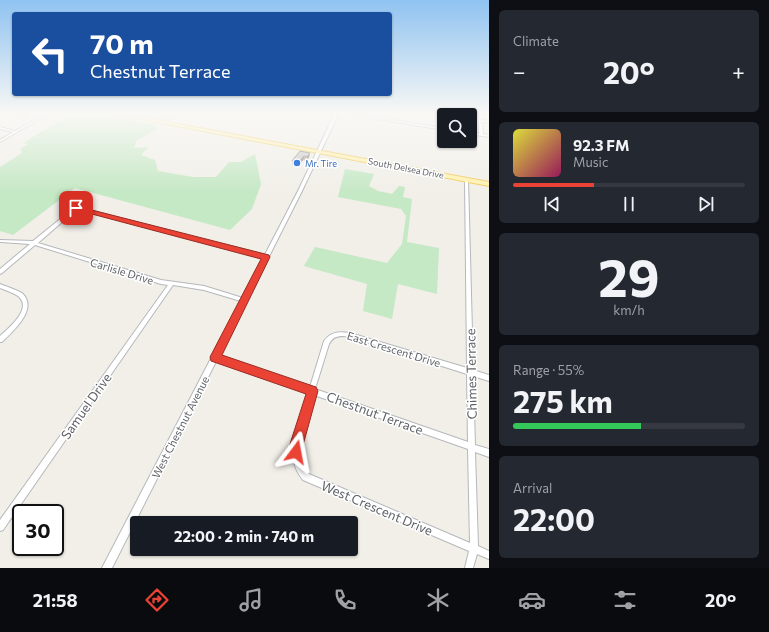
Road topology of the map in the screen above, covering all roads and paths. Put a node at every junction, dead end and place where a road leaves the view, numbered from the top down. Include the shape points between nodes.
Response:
1 (252, 140) edge
2 (325, 140) edge
3 (319, 152) junction
4 (466, 179) junction
5 (489, 184) edge
6 (1, 241) edge
7 (34, 244) junction
8 (266, 257) junction
9 (0, 272) edge
10 (171, 284) junction
11 (0, 286) edge
12 (244, 300) junction
13 (0, 340) edge
14 (215, 357) junction
15 (471, 373) junction
16 (489, 378) edge
17 (312, 391) junction
18 (472, 448) junction
19 (489, 453) edge
20 (0, 527) edge
21 (474, 548) junction
22 (489, 555) edge
23 (108, 568) edge
24 (469, 568) edge

1 - 3 main road, South Delsea Drive
2 - 3 street, West Chestnut Avenue
3 - 4 main road, South Delsea Drive
3 - 8 street, West Chestnut Avenue
4 - 5 main road, South Delsea Drive
4 - 15 street, Chimes Terrace
6 - 7 street, Carlisle Drive
7 - 8 street via 76,208
7 - 9 street
7 - 10 street, Carlisle Drive
8 - 12 street, West Chestnut Avenue
10 - 12 street, Carlisle Drive via 204,288
10 - 20 street, Samuel Drive
11 - 13 street via 21,295 26,304 20,320
12 - 14 street, West Chestnut Avenue
14 - 17 street, Chestnut Terrace
14 - 23 street, West Chestnut Avenue
15 - 16 street, East Crescent Drive
15 - 17 street, East Crescent Drive via 350,335 339,334 332,336 326,343
15 - 18 street, Chimes Terrace
17 - 18 street, Chestnut Terrace
17 - 21 street, West Crescent Drive via 296,444 298,468 306,477
18 - 19 street, Chestnut Terrace
18 - 21 street, Chimes Terrace
21 - 22 street, West Crescent Drive
21 - 24 street, Chimes Terrace

